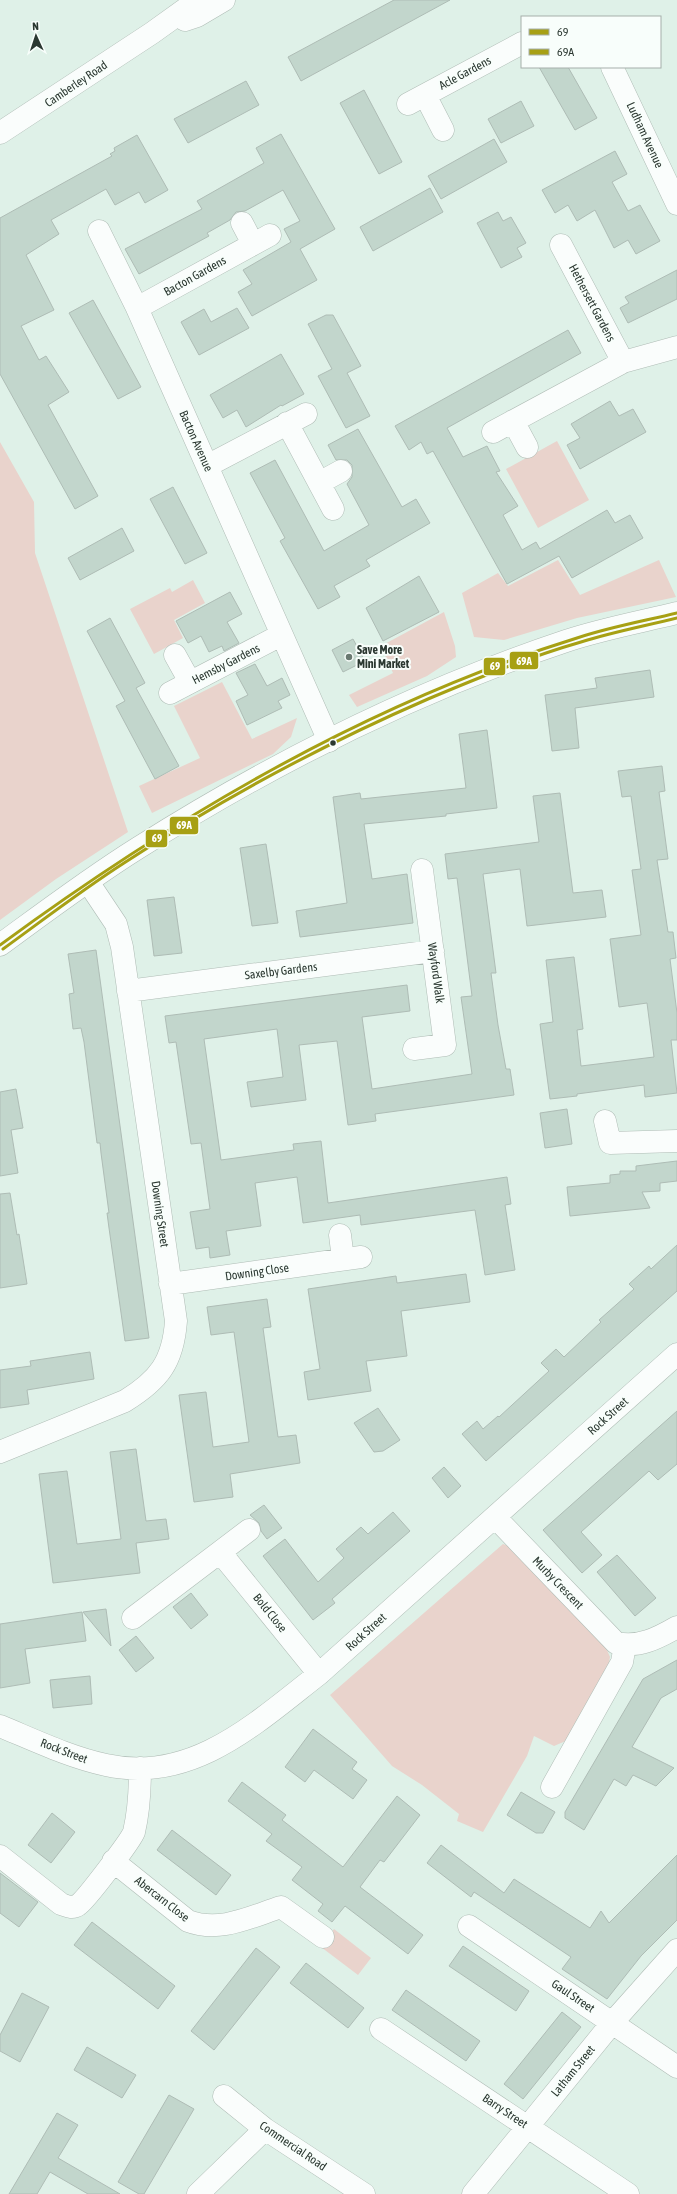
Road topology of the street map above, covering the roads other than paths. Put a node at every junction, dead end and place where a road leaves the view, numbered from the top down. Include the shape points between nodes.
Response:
1 (198, 0) edge
2 (224, 0) edge
3 (152, 33) junction
4 (521, 44) edge
5 (612, 68) edge
6 (443, 130) dead end
7 (0, 133) edge
8 (677, 204) edge
9 (242, 223) dead end
10 (99, 232) dead end
11 (561, 245) dead end
12 (137, 308) junction
13 (677, 347) edge
14 (623, 362) junction
15 (306, 414) dead end
16 (513, 421) junction
17 (287, 423) junction
18 (493, 432) dead end
19 (527, 447) dead end
20 (207, 466) junction
21 (342, 471) dead end
22 (319, 483) junction
23 (333, 509) dead end
24 (677, 613) edge
25 (282, 635) junction
26 (175, 655) dead end
27 (190, 682) junction
28 (170, 693) dead end
29 (329, 741) junction
30 (422, 870) dead end
31 (88, 882) junction
32 (0, 945) edge
33 (433, 951) junction
34 (128, 991) junction
35 (414, 1049) dead end
36 (605, 1121) dead end
37 (677, 1141) edge
38 (340, 1235) dead end
39 (170, 1284) junction
40 (677, 1354) edge
41 (0, 1452) edge
42 (495, 1517) junction
43 (250, 1530) dead end
44 (220, 1552) junction
45 (132, 1618) dead end
46 (677, 1627) edge
47 (625, 1645) junction
48 (319, 1674) junction
49 (0, 1726) edge
50 (140, 1768) junction
51 (552, 1787) dead end
52 (0, 1856) edge
53 (113, 1861) junction
54 (469, 1926) dead end
55 (323, 1937) dead end
56 (677, 1950) edge
57 (612, 2023) junction
58 (381, 2029) dead end
59 (677, 2067) edge
60 (224, 2096) dead end
61 (528, 2127) junction
62 (266, 2129) junction
63 (356, 2192) edge
64 (198, 2194) edge
65 (473, 2194) edge
66 (628, 2194) edge

1 - 3 street, Camberley Road
2 - 3 street, Camberley Road via 197,16
3 - 7 street, Camberley Road
4 - 6 street, Acle Gardens via 416,99
5 - 8 street, Ludham Avenue
9 - 12 street, Bacton Gardens via 261,239
10 - 12 street, Bacton Avenue
11 - 14 street, Hethersett Gardens
12 - 20 street, Bacton Avenue
13 - 14 street
14 - 16 street
15 - 17 street
16 - 18 street
16 - 19 street
17 - 20 street
17 - 22 street
20 - 25 street, Bacton Avenue
21 - 22 street
22 - 23 street
24 - 29 street via 568,640 510,660 446,686
25 - 27 street, Hemsby Gardens
25 - 29 street, Bacton Avenue
26 - 27 street
27 - 28 street, Hemsby Gardens
29 - 31 street via 196,813
30 - 33 street, Wayford Walk
31 - 32 street
31 - 34 street, Downing Street via 116,924
33 - 34 street, Saxelby Gardens
33 - 35 street, Wayford Walk via 445,1045
34 - 39 street, Downing Street
36 - 37 street via 610,1143
38 - 39 street, Downing Close via 352,1258
39 - 41 street, Downing Street via 176,1321 175,1338 171,1354 159,1375 143,1390 124,1401
40 - 42 street, Rock Street
42 - 47 street, Murby Crescent via 609,1636
42 - 48 street, Rock Street
43 - 44 street
44 - 45 street
44 - 48 street, Bold Close
46 - 47 street via 658,1638
47 - 51 street via 622,1662
48 - 50 street, Rock Street via 263,1718 205,1754 176,1765
49 - 50 street, Rock Street via 78,1757 107,1765
50 - 53 street via 139,1808 133,1834
52 - 53 street via 61,1904 70,1908 78,1905 88,1895
53 - 55 street, Abercarn Close via 188,1921 201,1926 228,1925 281,1907
54 - 57 street, Gaul Street
56 - 57 street, Latham Street
57 - 59 street, Gaul Street
57 - 61 street, Latham Street
58 - 61 street, Barry Street
60 - 62 street, Commercial Road
61 - 65 street, Latham Street
61 - 66 street, Barry Street
62 - 63 street, Commercial Road
62 - 64 street

